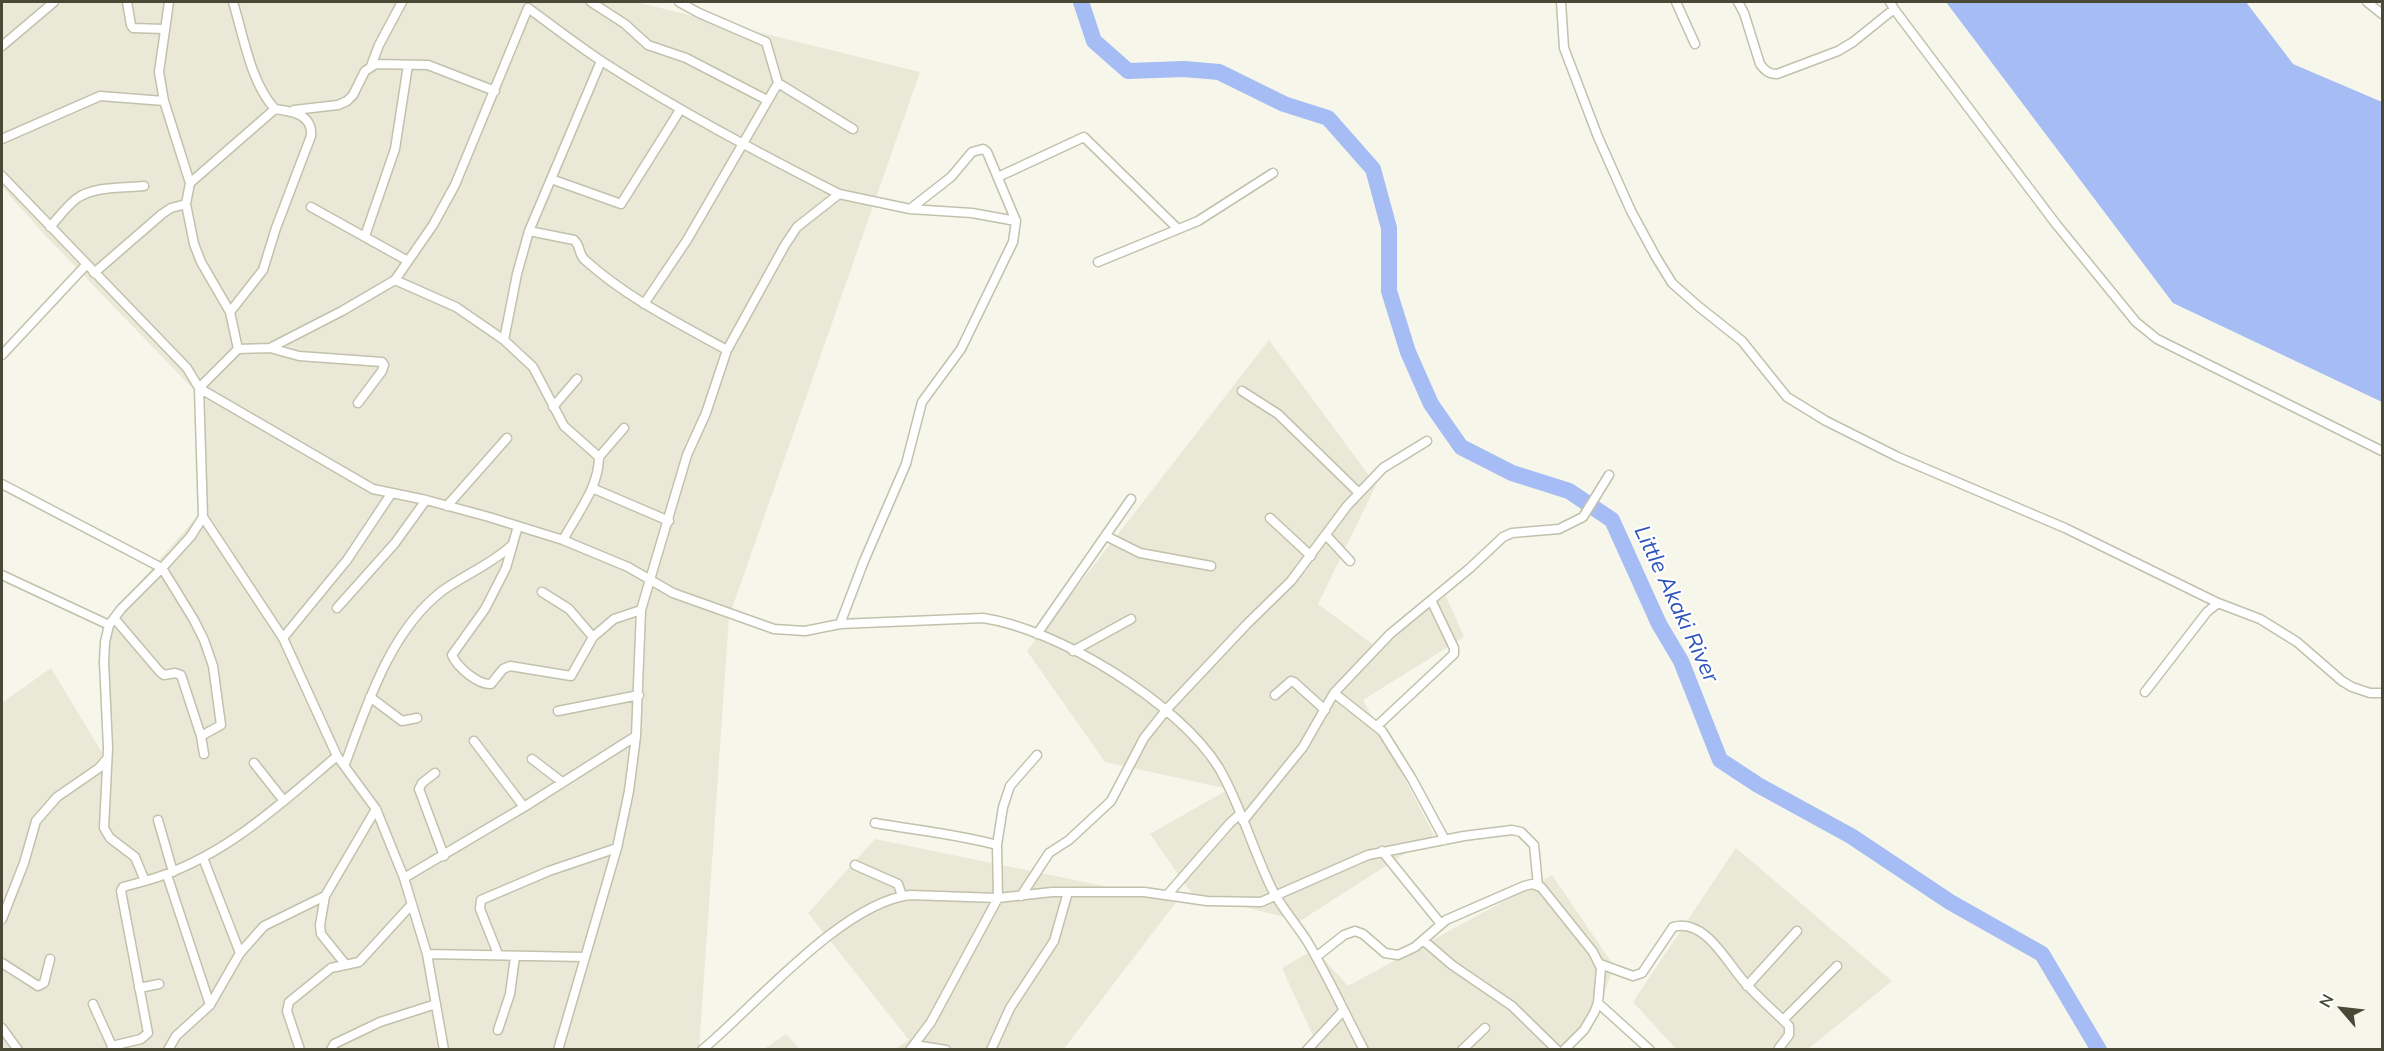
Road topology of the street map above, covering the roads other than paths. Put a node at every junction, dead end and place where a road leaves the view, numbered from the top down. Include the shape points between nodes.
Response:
1 (54, 2) edge
2 (127, 2) edge
3 (169, 2) edge
4 (233, 2) edge
5 (402, 2) edge
6 (591, 2) edge
7 (679, 2) edge
8 (1561, 2) edge
9 (1676, 2) edge
10 (1738, 2) edge
11 (2367, 2) edge
12 (525, 5) edge
13 (1892, 5) edge
14 (2382, 14) edge
15 (164, 29) junction
16 (1695, 44) dead end
17 (2, 46) edge
18 (601, 61) junction
19 (408, 65) junction
20 (371, 66) junction
21 (778, 83) junction
22 (495, 92) junction
23 (767, 100) junction
24 (164, 101) junction
25 (275, 109) junction
26 (294, 110) junction
27 (680, 110) junction
28 (853, 129) dead end
29 (2, 139) edge
30 (742, 145) junction
31 (1273, 173) dead end
32 (2, 176) edge
33 (998, 177) junction
34 (551, 179) junction
35 (190, 183) junction
36 (144, 186) dead end
37 (839, 194) junction
38 (186, 204) junction
39 (311, 207) dead end
40 (910, 209) junction
41 (1016, 221) junction
42 (50, 226) junction
43 (1178, 229) junction
44 (529, 231) junction
45 (365, 236) junction
46 (408, 261) junction
47 (1098, 262) dead end
48 (86, 265) junction
49 (94, 273) junction
50 (395, 280) junction
51 (644, 304) junction
52 (230, 312) junction
53 (504, 340) junction
54 (270, 348) junction
55 (238, 349) junction
56 (727, 351) junction
57 (2, 355) edge
58 (577, 379) dead end
59 (199, 388) junction
60 (1242, 391) dead end
61 (358, 403) dead end
62 (553, 406) junction
63 (624, 428) dead end
64 (507, 438) dead end
65 (1427, 441) dead end
66 (2382, 451) edge
67 (599, 457) junction
68 (1608, 478) dead end
69 (2, 484) edge
70 (592, 488) junction
71 (1359, 493) junction
72 (392, 494) junction
73 (1131, 499) dead end
74 (426, 500) junction
75 (447, 506) junction
76 (203, 517) junction
77 (1270, 518) dead end
78 (669, 521) junction
79 (519, 526) junction
80 (1326, 535) junction
81 (1106, 536) junction
82 (563, 540) junction
83 (511, 546) junction
84 (1311, 556) junction
85 (1350, 561) dead end
86 (1211, 567) dead end
87 (162, 568) junction
88 (2, 575) edge
89 (651, 581) junction
90 (542, 592) dead end
91 (1431, 600) junction
92 (2218, 603) junction
93 (337, 608) dead end
94 (641, 610) junction
95 (1131, 619) dead end
96 (112, 621) junction
97 (840, 624) junction
98 (1037, 634) junction
99 (593, 637) junction
100 (282, 638) junction
101 (1073, 651) junction
102 (2145, 692) dead end
103 (1334, 693) junction
104 (2382, 693) edge
105 (639, 695) junction
106 (1275, 695) dead end
107 (370, 697) junction
108 (1167, 709) junction
109 (1324, 710) junction
110 (558, 711) dead end
111 (417, 717) dead end
112 (1377, 726) junction
113 (201, 736) junction
114 (636, 736) junction
115 (474, 741) dead end
116 (204, 753) dead end
117 (337, 756) junction
118 (1037, 756) dead end
119 (532, 759) dead end
120 (107, 760) junction
121 (254, 763) dead end
122 (345, 764) junction
123 (435, 773) dead end
124 (562, 782) junction
125 (284, 801) junction
126 (524, 807) junction
127 (376, 809) junction
128 (1241, 818) junction
129 (158, 820) dead end
130 (874, 823) dead end
131 (1445, 840) junction
132 (997, 844) junction
133 (617, 848) junction
134 (1382, 851) junction
135 (444, 856) junction
136 (203, 858) junction
137 (855, 865) dead end
138 (170, 873) junction
139 (404, 878) junction
140 (145, 881) junction
141 (1538, 886) junction
142 (1068, 892) junction
143 (1168, 894) junction
144 (1275, 894) junction
145 (325, 896) junction
146 (902, 896) junction
147 (1021, 896) junction
148 (998, 898) junction
149 (412, 904) junction
150 (2, 919) edge
151 (1441, 924) junction
152 (1797, 931) dead end
153 (1423, 940) junction
154 (240, 952) junction
155 (427, 954) junction
156 (498, 954) junction
157 (515, 957) junction
158 (584, 957) junction
159 (1316, 957) junction
160 (50, 959) dead end
161 (2, 963) edge
162 (1600, 964) junction
163 (346, 965) junction
164 (1838, 966) dead end
165 (159, 984) dead end
166 (1747, 986) junction
167 (140, 988) junction
168 (1598, 1003) junction
169 (93, 1004) dead end
170 (436, 1004) junction
171 (210, 1005) junction
172 (1343, 1011) junction
173 (1784, 1020) junction
174 (2, 1028) edge
175 (1485, 1028) dead end
176 (498, 1030) dead end
177 (912, 1047) edge
178 (112, 1048) edge
179 (1779, 1048) dead end
180 (18, 1050) edge
181 (168, 1050) edge
182 (300, 1050) edge
183 (331, 1050) edge
184 (444, 1050) edge
185 (558, 1050) edge
186 (702, 1050) edge
187 (946, 1050) edge
188 (991, 1050) edge
189 (1306, 1050) edge
190 (1364, 1050) edge
191 (1462, 1050) edge
192 (1557, 1050) edge
193 (1564, 1050) edge
194 (1650, 1050) edge

1 - 17 street
2 - 15 street via 133,28
3 - 15 street
4 - 25 street via 260,86
5 - 20 street
6 - 23 street via 648,45 686,58
7 - 21 street via 766,42
8 - 92 street via 1564,48 1603,148 1656,257 1672,283 1742,341 1787,397 1898,456 2065,528
9 - 16 street
10 - 13 street via 1760,64 1771,74 1838,51
11 - 14 street
12 - 18 street
12 - 22 street
13 - 66 street via 2056,224 2136,322 2157,339
15 - 24 street via 159,72
18 - 27 street
18 - 34 street
19 - 20 street
19 - 22 street via 439,68
19 - 45 street via 395,149
20 - 26 street via 347,101
21 - 23 street
21 - 28 street
22 - 46 street via 455,185
23 - 30 street
24 - 29 street via 100,96
24 - 35 street
25 - 26 street
25 - 35 street
26 - 52 street via 308,122 311,136 263,270
27 - 30 street
27 - 34 street via 621,204
30 - 37 street
30 - 51 street via 687,240
31 - 43 street
32 - 42 street
33 - 40 street via 987,152 978,149 940,187
33 - 41 street
33 - 43 street via 1084,137
34 - 44 street
35 - 38 street
36 - 42 street via 84,195
37 - 40 street
37 - 56 street via 797,227
38 - 49 street via 162,214
38 - 52 street via 198,253
39 - 45 street
40 - 41 street
41 - 97 street via 1013,242 961,349 922,402 906,464
42 - 48 street
43 - 47 street
44 - 51 street via 574,240 582,258
44 - 53 street
45 - 46 street
46 - 50 street
48 - 49 street
48 - 57 street
49 - 59 street via 187,368
50 - 53 street via 456,307
50 - 54 street
51 - 56 street
52 - 55 street
53 - 62 street via 533,367
54 - 55 street
54 - 61 street via 299,356 382,362 382,371
55 - 59 street
56 - 78 street via 687,455
58 - 62 street
59 - 72 street via 357,481
59 - 76 street
60 - 71 street via 1278,414
62 - 67 street via 564,426
63 - 67 street
64 - 75 street
65 - 71 street via 1383,468
67 - 70 street
68 - 91 street via 1583,517 1559,529 1503,537
69 - 87 street
70 - 78 street
70 - 82 street
71 - 80 street
72 - 74 street
72 - 100 street via 347,560
73 - 81 street
74 - 75 street
74 - 93 street via 395,543
75 - 79 street
76 - 87 street
76 - 100 street
77 - 84 street
78 - 89 street
79 - 82 street
79 - 83 street
80 - 84 street
80 - 85 street
81 - 86 street via 1140,553
81 - 98 street
82 - 89 street via 613,559
83 - 99 street via 506,568 485,609 454,649 454,660 487,685 510,666 571,676
83 - 107 street via 423,608 400,638
84 - 108 street
87 - 96 street
87 - 113 street via 194,620 213,666 221,725
88 - 96 street
89 - 94 street
89 - 97 street via 709,608 774,629 805,631
90 - 99 street via 569,609
91 - 103 street via 1390,633
91 - 112 street via 1454,654
92 - 102 street
92 - 104 street via 2279,629 2352,687
94 - 99 street via 614,619
94 - 105 street
95 - 101 street
96 - 113 street via 160,672 181,675
96 - 120 street via 104,662
97 - 98 street via 983,618 1004,621
98 - 101 street
100 - 117 street
101 - 108 street
103 - 109 street
103 - 112 street
105 - 110 street
105 - 114 street
106 - 109 street via 1291,681
107 - 111 street via 402,721
107 - 122 street
108 - 128 street via 1220,770
108 - 147 street via 1144,738 1111,801 1049,854
109 - 128 street via 1303,747
112 - 131 street
113 - 116 street
114 - 124 street
114 - 133 street
115 - 126 street
117 - 122 street
117 - 125 street
118 - 132 street via 1010,786
119 - 124 street
120 - 140 street via 104,828 106,834 135,856
120 - 150 street via 57,796 36,821
121 - 125 street
122 - 127 street
123 - 135 street via 419,789
124 - 126 street
125 - 136 street via 241,836
126 - 135 street
127 - 139 street
127 - 145 street
128 - 143 street via 1230,823
128 - 144 street
129 - 138 street
130 - 132 street
131 - 134 street
131 - 141 street via 1521,832 1534,844
132 - 148 street
133 - 156 street via 481,900 480,909
133 - 158 street
134 - 144 street
134 - 151 street
135 - 139 street
136 - 138 street
136 - 154 street
137 - 146 street via 898,884
138 - 140 street
138 - 171 street
139 - 149 street
140 - 167 street via 121,891
141 - 151 street via 1524,885
141 - 162 street
142 - 143 street
142 - 147 street
142 - 188 street via 1054,941 1010,1008
143 - 144 street via 1207,902 1261,902
144 - 159 street
145 - 154 street via 264,926
145 - 163 street via 321,934
146 - 148 street
146 - 186 street via 884,901 836,930
147 - 148 street
148 - 177 street via 931,1022
149 - 155 street
149 - 163 street via 359,962
151 - 153 street
152 - 166 street
153 - 159 street via 1407,951 1391,955 1355,931
153 - 192 street via 1512,1006
154 - 171 street
155 - 156 street
155 - 170 street
156 - 157 street
157 - 158 street
157 - 176 street via 510,994
158 - 185 street
159 - 172 street
160 - 161 street via 44,982 38,986
162 - 166 street via 1638,976 1669,931 1677,926 1705,934
162 - 168 street
163 - 182 street via 331,968 289,1002 287,1011
164 - 173 street
165 - 167 street
166 - 173 street
167 - 178 street via 148,1033
168 - 193 street via 1584,1030
168 - 194 street
169 - 178 street
170 - 183 street via 380,1022 334,1044
170 - 184 street
171 - 181 street via 176,1036
172 - 189 street
172 - 190 street
173 - 179 street via 1791,1031
174 - 180 street
175 - 191 street
177 - 187 street

